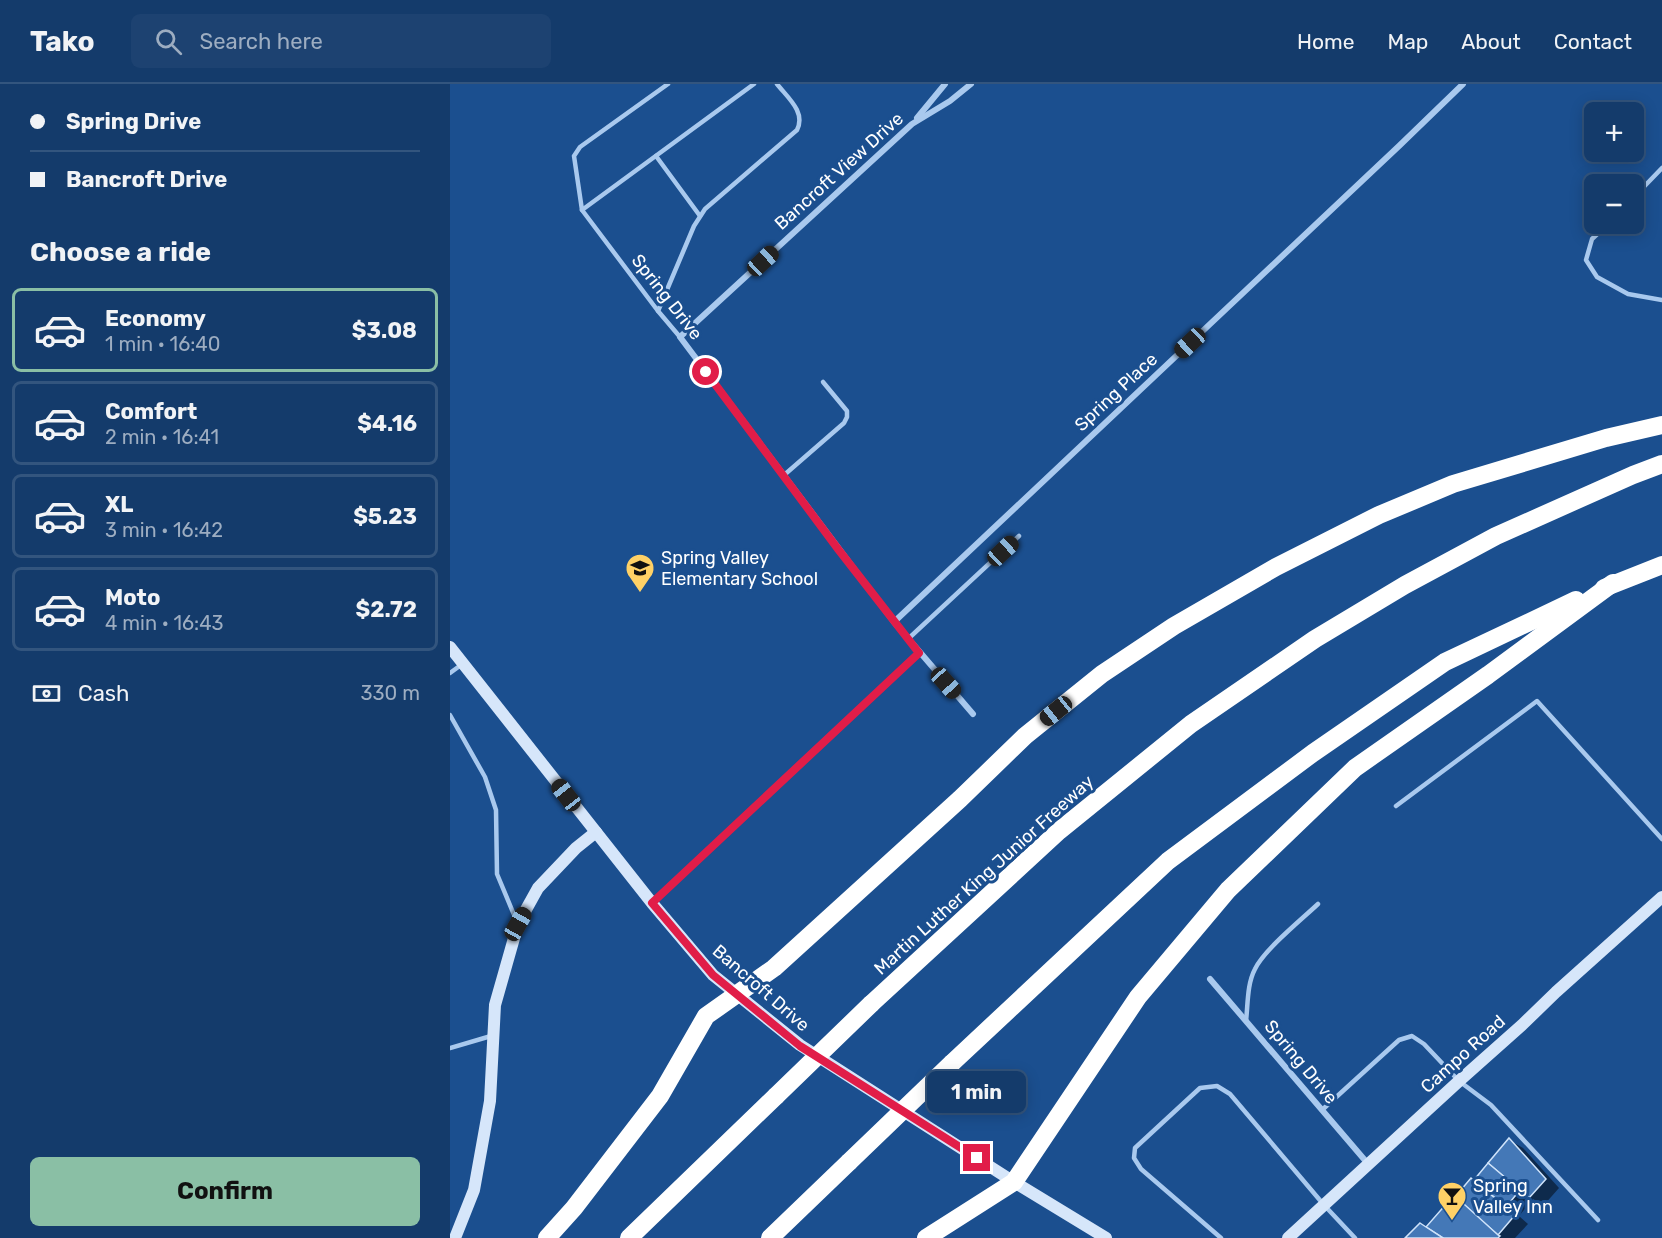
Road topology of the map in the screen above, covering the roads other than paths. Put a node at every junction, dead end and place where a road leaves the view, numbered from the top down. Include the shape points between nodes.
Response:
1 (668, 84) edge
2 (754, 84) edge
3 (777, 84) edge
4 (945, 84) edge
5 (971, 84) edge
6 (1463, 84) edge
7 (912, 124) junction
8 (656, 156) junction
9 (1662, 168) edge
10 (1644, 187) edge
11 (582, 210) junction
12 (700, 216) junction
13 (1597, 234) edge
14 (1662, 300) edge
15 (658, 311) junction
16 (680, 337) junction
17 (823, 382) dead end
18 (1662, 425) edge
19 (1662, 464) edge
20 (783, 476) junction
21 (1019, 536) dead end
22 (1662, 565) edge
23 (1613, 584) junction
24 (894, 622) junction
25 (908, 639) junction
26 (450, 647) edge
27 (919, 653) junction
28 (464, 664) junction
29 (450, 673) edge
30 (973, 714) dead end
31 (450, 715) edge
32 (1396, 806) dead end
33 (596, 832) junction
34 (1662, 839) edge
35 (1662, 897) edge
36 (652, 903) junction
37 (1318, 904) dead end
38 (518, 924) junction
39 (1210, 979) dead end
40 (737, 994) junction
41 (1246, 1021) junction
42 (493, 1035) junction
43 (450, 1048) edge
44 (1459, 1081) junction
45 (1322, 1110) junction
46 (1369, 1165) junction
47 (1014, 1182) junction
48 (1324, 1205) junction
49 (1598, 1220) dead end
50 (455, 1238) edge
51 (547, 1238) edge
52 (629, 1238) edge
53 (770, 1238) edge
54 (926, 1238) edge
55 (1106, 1238) edge
56 (1221, 1238) edge
57 (1288, 1238) edge
58 (1355, 1238) edge

1 - 11 lane via 580,147 574,156
2 - 8 lane
3 - 12 lane via 800,113 797,130
4 - 7 street
5 - 7 street, Bancroft View Drive
6 - 24 street, Spring Place
7 - 16 street, Bancroft View Drive
8 - 11 lane
8 - 12 lane
9 - 10 lane
11 - 15 lane, Spring Drive
12 - 15 lane
13 - 14 lane via 1586,260 1597,277 1629,294
15 - 16 lane, Spring Drive
16 - 20 street, Spring Drive
17 - 20 lane via 847,411 847,417
18 - 40 highway via 1453,484 1379,515 1276,567 1174,626 1102,674 1025,736 783,960
19 - 52 highway, Martin Luther King Junior Freeway, bridge via 1496,536 1405,585 1315,639 1191,724 1059,831 871,1004
20 - 24 street, Spring Drive
21 - 25 lane
22 - 23 highway
23 - 47 highway via 1355,768 1228,891 1138,997
23 - 53 highway, bridge via 1445,662 1313,753 1168,861
24 - 25 street, Spring Drive
25 - 27 street, Spring Drive
26 - 28 street, Bancroft Drive
27 - 30 street, Spring Drive
27 - 36 street
28 - 29 lane
28 - 33 street, Bancroft Drive
31 - 38 lane via 485,777 496,810 497,874
32 - 34 lane via 1537,701
33 - 36 street, Bancroft Drive
33 - 38 street via 538,888
35 - 44 street, Campo Road
36 - 40 street, Bancroft Drive via 713,975
37 - 41 lane via 1270,949 1255,969
38 - 42 street via 495,1005
39 - 41 street, Spring Drive
40 - 47 street, Bancroft Drive via 800,1046
40 - 51 highway via 706,1016 660,1096
41 - 45 street, Spring Drive
42 - 43 lane
42 - 50 street via 490,1101 474,1190
44 - 45 lane via 1412,1035 1399,1040
44 - 46 street, Campo Road
44 - 49 lane via 1491,1105
45 - 46 street, Spring Drive
46 - 48 street, Campo Road
47 - 54 highway
47 - 55 street, Bancroft Drive
48 - 56 lane via 1230,1094 1217,1086 1200,1088 1135,1148 1134,1158 1141,1169
48 - 57 street, Campo Road
48 - 58 lane

